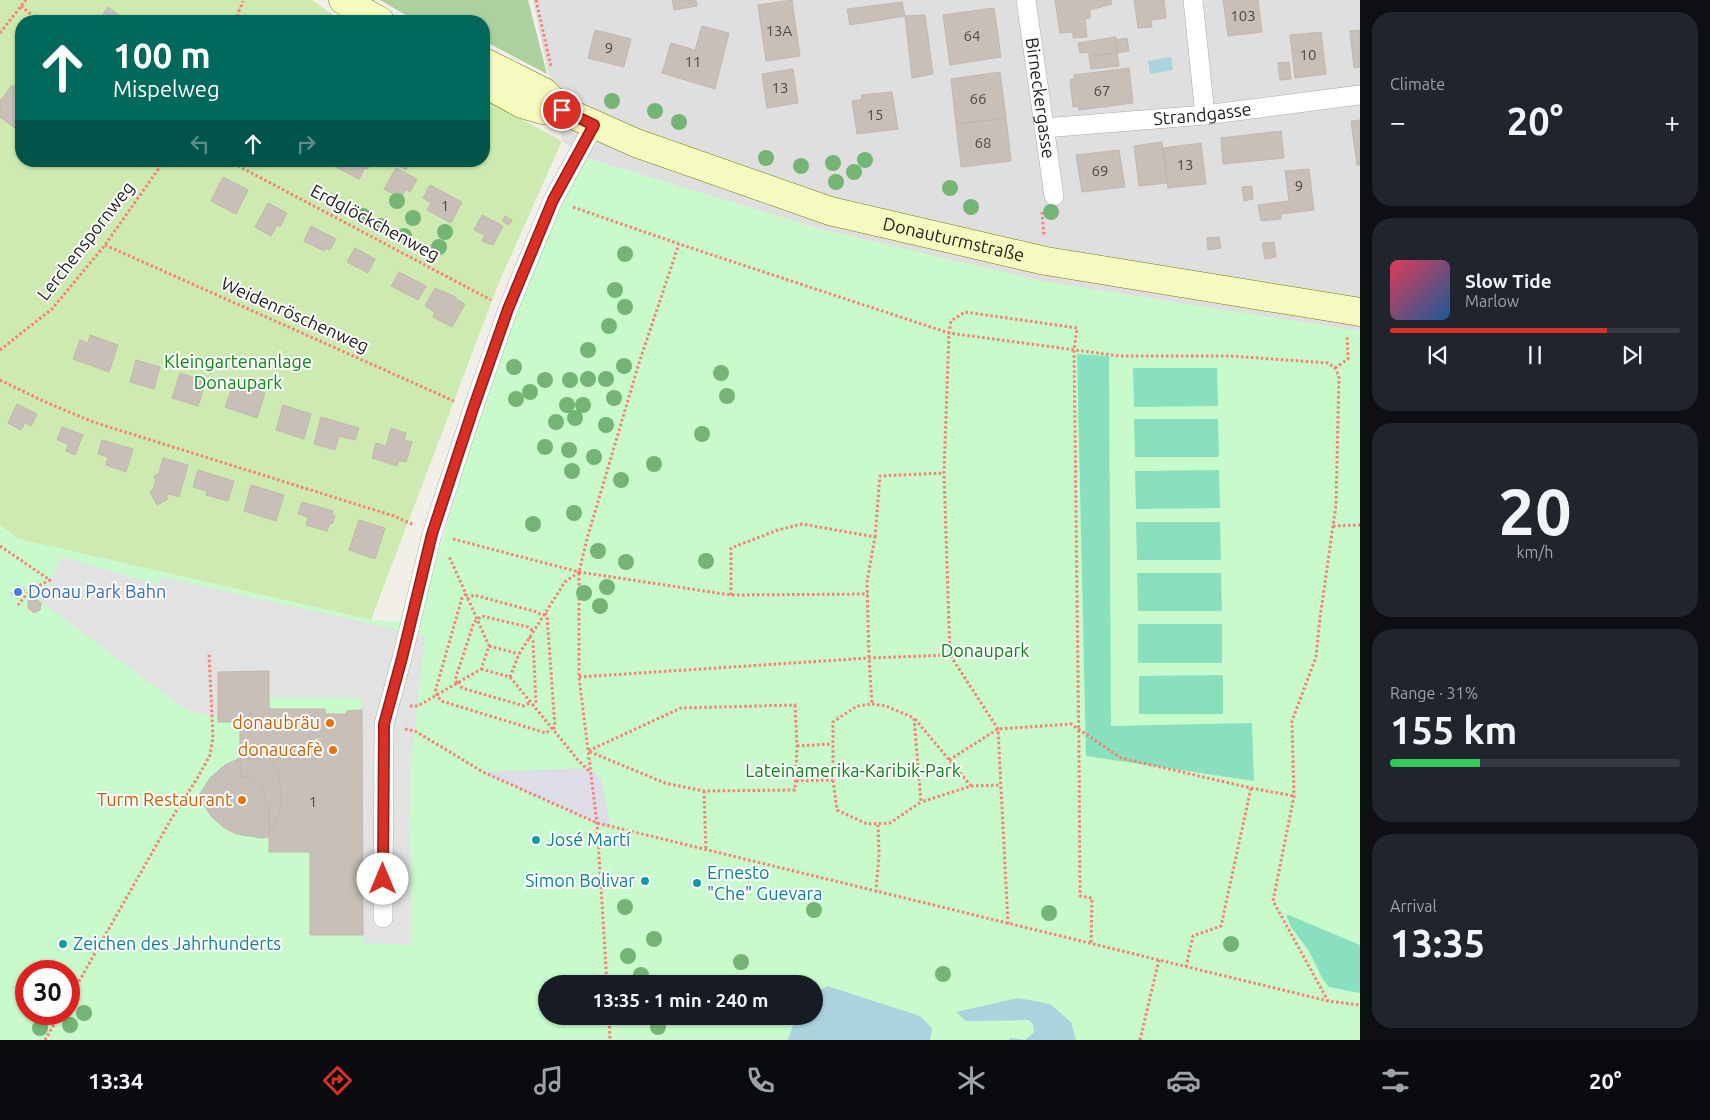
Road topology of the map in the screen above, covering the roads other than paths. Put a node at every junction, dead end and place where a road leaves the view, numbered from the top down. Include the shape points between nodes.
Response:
1 (343, 0) edge
2 (1026, 0) edge
3 (1193, 0) edge
4 (369, 15) edge
5 (490, 65) edge
6 (490, 86) edge
7 (1360, 95) edge
8 (562, 110) junction
9 (1205, 115) junction
10 (594, 125) junction
11 (1044, 128) junction
12 (1054, 196) road end
13 (1353, 310) edge
14 (383, 918) dead end

1 - 4 main road
2 - 11 street, Birneckergasse
3 - 9 street
5 - 8 main road, Donauturmstraße via 544,92
6 - 8 main road, Donauturmstraße via 522,104 543,110
7 - 9 street, Strandgasse
8 - 10 main road, Donauturmstraße
9 - 11 street, Strandgasse
10 - 13 main road, Donauturmstraße via 636,144 830,210 1046,261
10 - 14 street via 553,200 508,309 432,534 384,724
11 - 12 street, Birneckergasse

